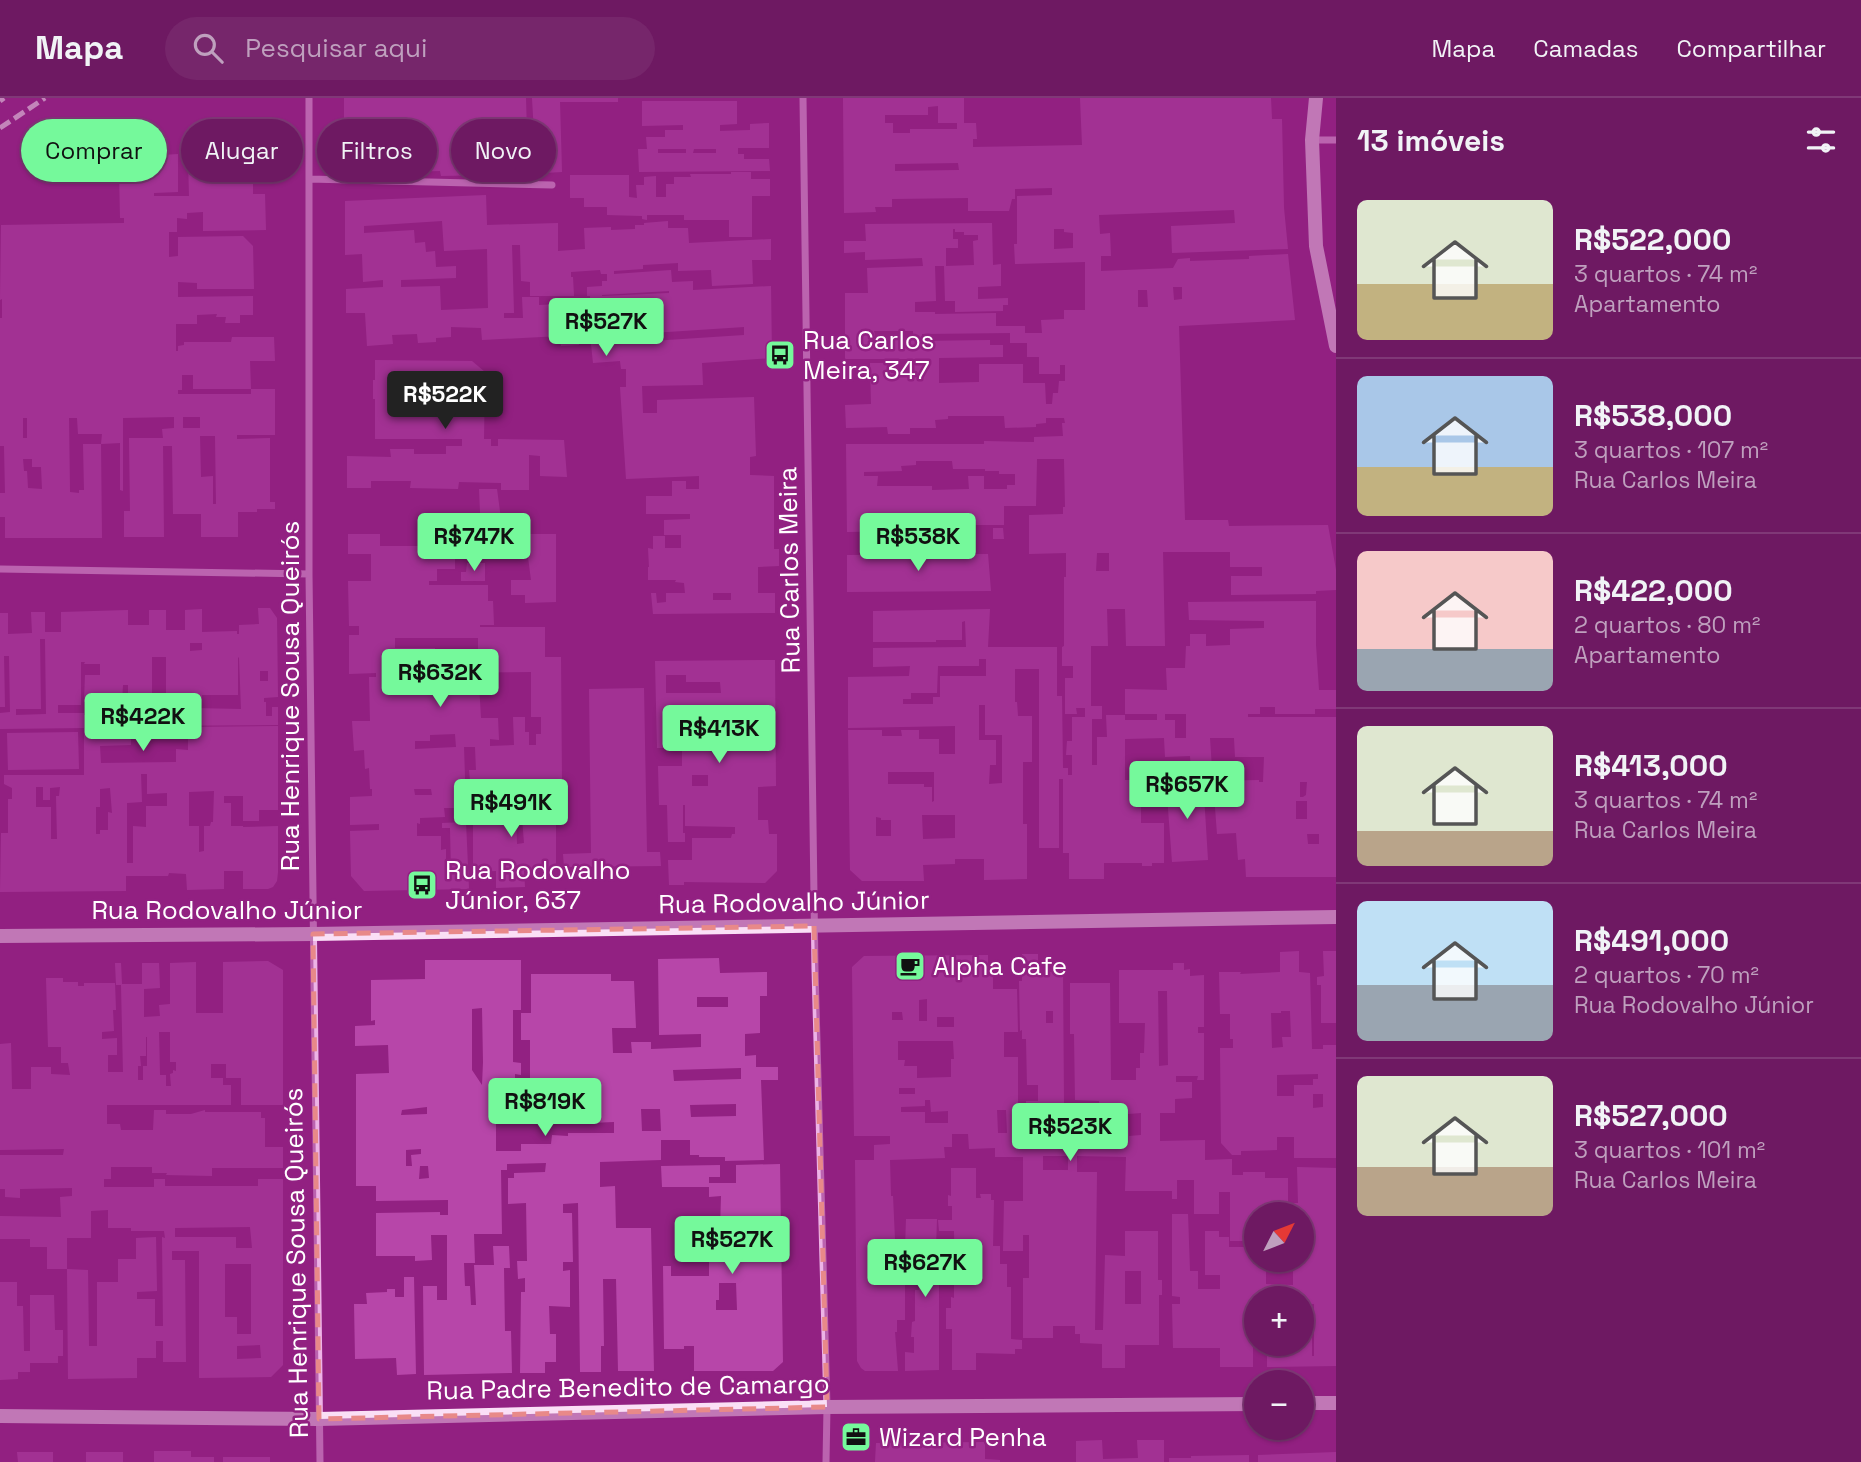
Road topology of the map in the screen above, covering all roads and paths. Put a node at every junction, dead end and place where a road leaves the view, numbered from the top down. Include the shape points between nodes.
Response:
1 (309, 98) edge
2 (803, 98) edge
3 (1316, 98) edge
4 (1312, 140) junction
5 (1336, 140) edge
6 (309, 179) junction
7 (552, 185) dead end
8 (1336, 346) edge
9 (0, 569) edge
10 (310, 573) junction
11 (1336, 917) edge
12 (814, 926) junction
13 (313, 934) junction
14 (0, 936) edge
15 (1314, 1403) edge
16 (1336, 1403) edge
17 (1244, 1404) edge
18 (827, 1407) junction
19 (0, 1416) edge
20 (319, 1419) junction
21 (320, 1462) edge
22 (826, 1462) edge

1 - 6 street, Rua Henrique Sousa Queirós
2 - 12 street, Rua Carlos Meira
3 - 4 main road
4 - 5 street
4 - 8 main road via 1316,246
6 - 7 street
6 - 10 street, Rua Henrique Sousa Queirós
9 - 10 street
10 - 13 street, Rua Henrique Sousa Queirós
11 - 12 main road, Rua Rodovalho Júnior
12 - 13 main road, Rua Rodovalho Júnior
12 - 18 street, Rua Carlos Meira
13 - 14 main road, Rua Rodovalho Júnior
13 - 20 street, Rua Henrique Sousa Queirós
15 - 16 main road
17 - 18 main road, Rua Padre Benedito de Camargo
18 - 20 main road, Rua Padre Benedito de Camargo
18 - 22 street, Rua Carlos Meira
19 - 20 main road, Rua Padre Benedito de Camargo
20 - 21 street, Rua Henrique Sousa Queirós

